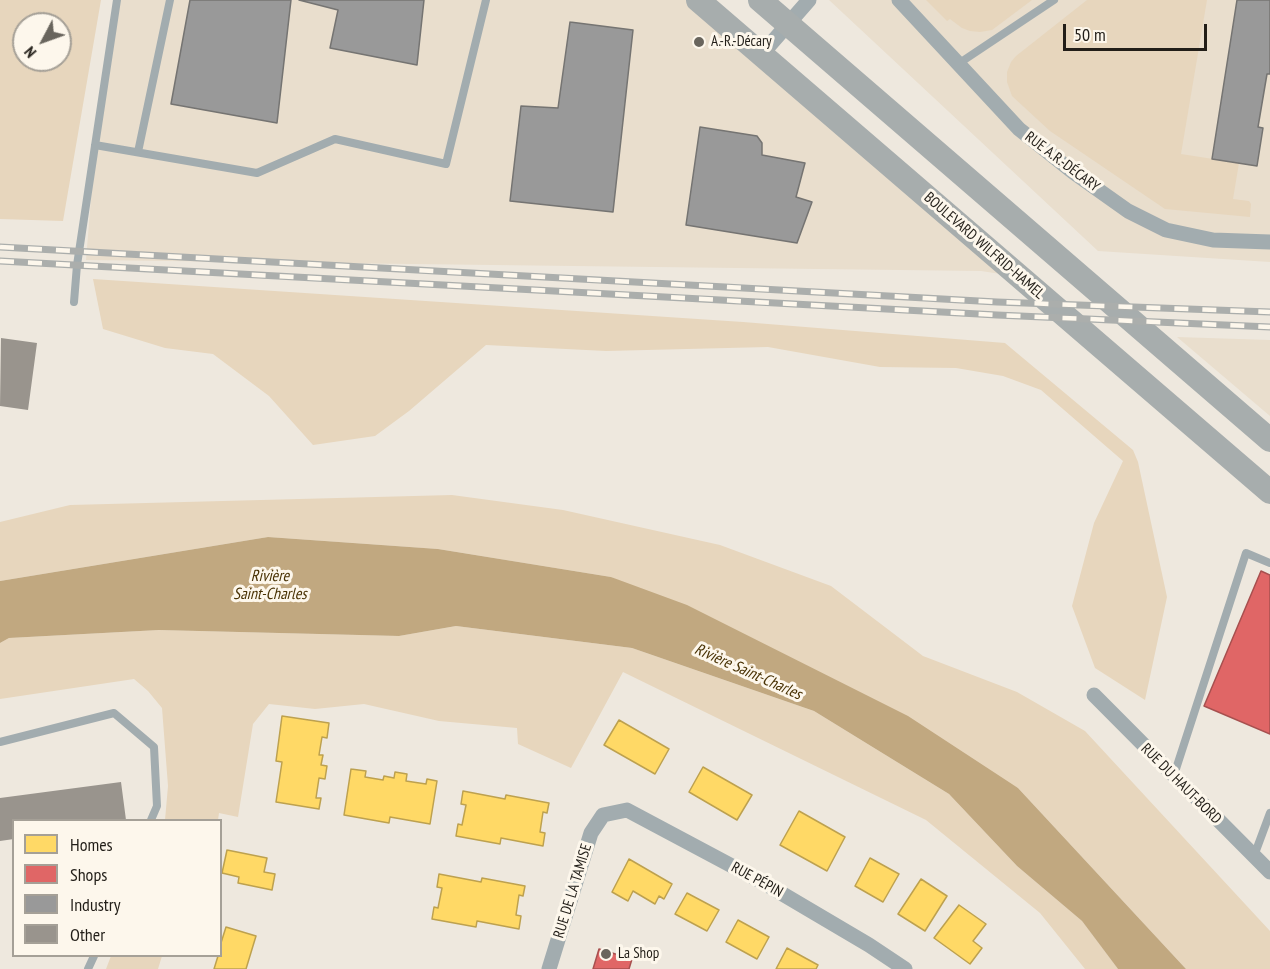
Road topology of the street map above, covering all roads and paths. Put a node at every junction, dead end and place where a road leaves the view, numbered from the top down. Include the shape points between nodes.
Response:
1 (117, 0) edge
2 (170, 0) edge
3 (486, 0) edge
4 (698, 0) edge
5 (760, 0) edge
6 (809, 0) edge
7 (899, 0) edge
8 (1054, 0) edge
9 (788, 24) junction
10 (761, 55) junction
11 (958, 64) junction
12 (95, 145) junction
13 (138, 152) junction
14 (1270, 242) edge
15 (74, 302) dead end
16 (1270, 440) edge
17 (1270, 492) edge
18 (1270, 563) edge
19 (1094, 695) dead end
20 (0, 742) edge
21 (1173, 776) junction
22 (1270, 813) edge
23 (603, 815) joint
24 (151, 819) edge
25 (1254, 856) junction
26 (1270, 872) edge
27 (549, 969) edge
28 (905, 969) edge

1 - 12 lane
2 - 13 lane
3 - 13 lane via 446,164 335,139 257,173
4 - 10 main road, BOULEVARD WILFRID-HAMEL
5 - 9 main road
6 - 9 street
7 - 11 street, RUE A.R.-DÉCARY
8 - 11 lane
9 - 10 street
9 - 16 main road
10 - 17 main road, BOULEVARD WILFRID-HAMEL
11 - 14 street, RUE A.R.-DÉCARY via 1018,129 1128,211 1166,230 1213,240
12 - 13 lane
12 - 15 lane
18 - 21 lane via 1246,554
19 - 21 street, RUE DU HAUT-BORD
20 - 24 lane via 114,713 154,747 157,806
21 - 25 street, RUE DU HAUT-BORD
22 - 25 lane
23 - 27 street, RUE DE LA TAMISE via 591,833
23 - 28 street, RUE PÉPIN via 627,810 764,883
25 - 26 street, RUE DU HAUT-BORD

